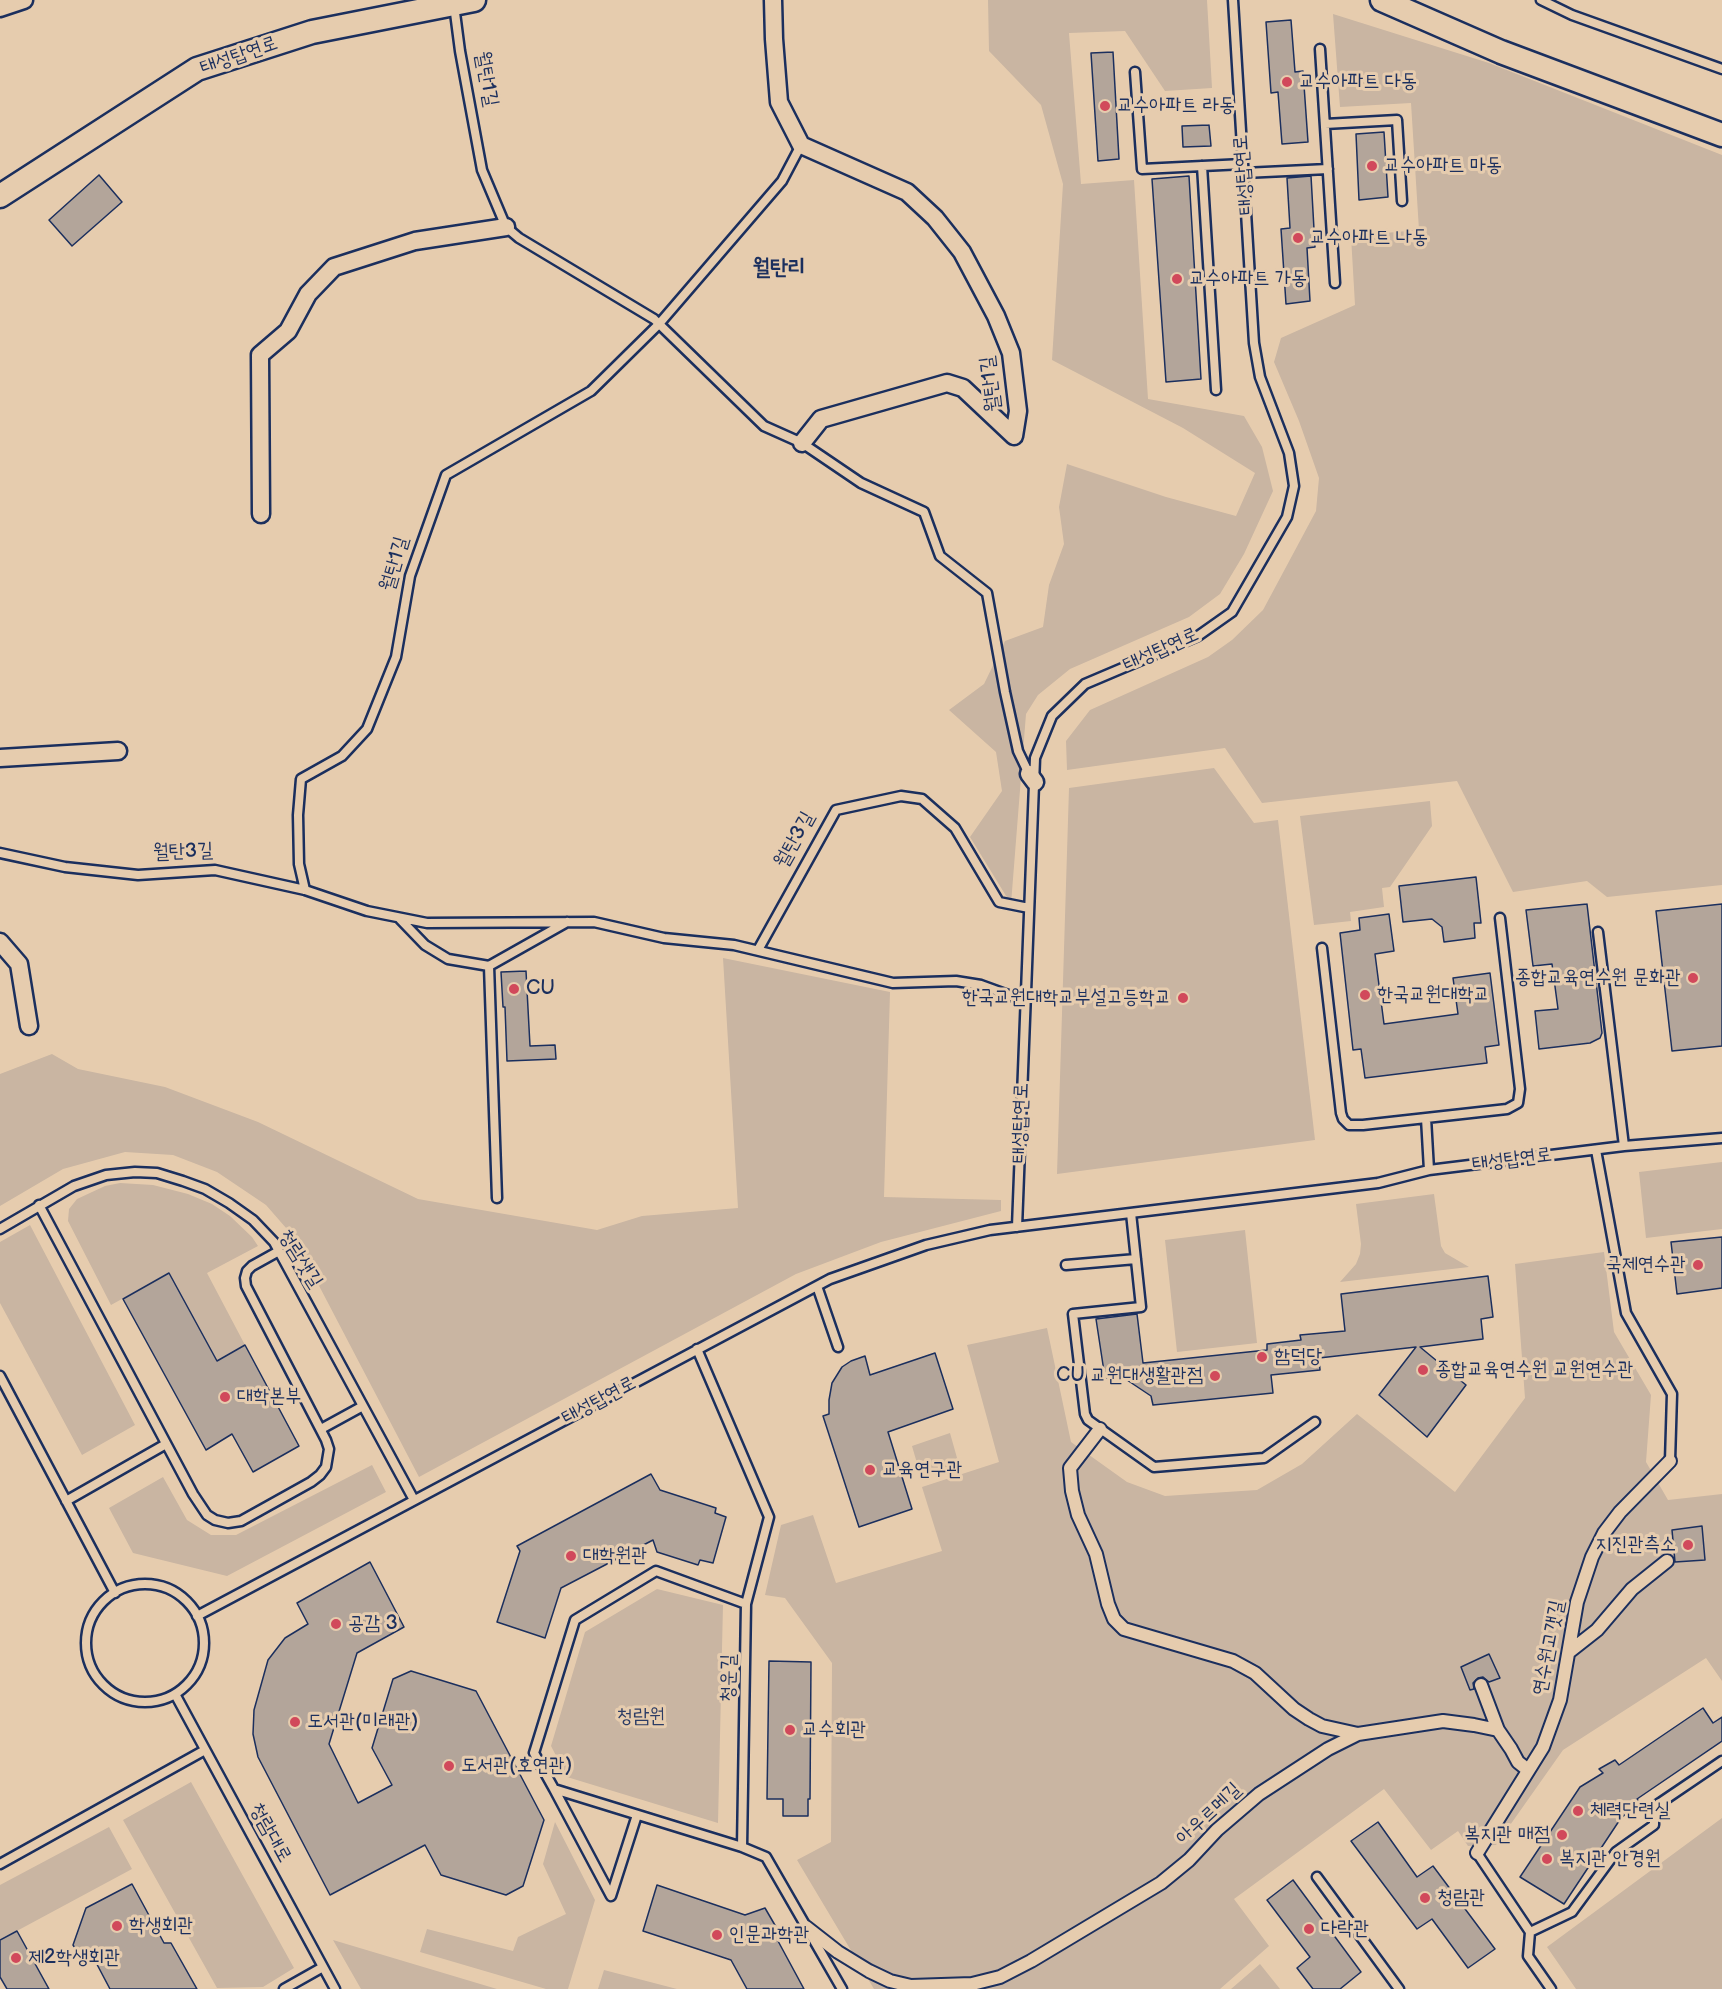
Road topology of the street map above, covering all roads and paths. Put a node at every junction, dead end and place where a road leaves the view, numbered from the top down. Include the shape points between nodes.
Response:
1 (24, 0) edge
2 (773, 0) edge
3 (1233, 0) edge
4 (1382, 0) edge
5 (1541, 0) edge
6 (460, 1) edge
7 (0, 8) edge
8 (1320, 49) dead end
9 (1722, 69) edge
10 (1135, 72) dead end
11 (1325, 124) junction
12 (1722, 135) edge
13 (801, 144) junction
14 (1202, 166) junction
15 (1243, 169) junction
16 (1328, 169) junction
17 (0, 196) edge
18 (1402, 201) dead end
19 (506, 227) junction
20 (1335, 283) dead end
21 (659, 324) junction
22 (1216, 390) dead end
23 (802, 442) junction
24 (261, 514) dead end
25 (118, 751) dead end
26 (0, 758) edge
27 (1032, 778) junction
28 (0, 853) edge
29 (305, 890) junction
30 (1029, 908) junction
31 (399, 917) junction
32 (1500, 918) dead end
33 (568, 922) junction
34 (1598, 932) dead end
35 (0, 942) edge
36 (1322, 948) dead end
37 (758, 950) junction
38 (489, 966) junction
39 (1025, 1001) junction
40 (29, 1026) dead end
41 (1426, 1118) junction
42 (1722, 1138) edge
43 (1624, 1146) junction
44 (1596, 1150) junction
45 (1430, 1170) junction
46 (497, 1198) dead end
47 (39, 1205) junction
48 (1131, 1212) junction
49 (1017, 1227) junction
50 (0, 1228) edge
51 (279, 1251) junction
52 (1136, 1259) junction
53 (1066, 1266) dead end
54 (817, 1286) junction
55 (838, 1347) dead end
56 (697, 1349) junction
57 (0, 1376) edge
58 (3, 1388) edge
59 (363, 1406) junction
60 (1315, 1422) dead end
61 (321, 1429) junction
62 (1100, 1429) junction
63 (166, 1444) junction
64 (1670, 1461) joint
65 (414, 1500) junction
66 (66, 1501) junction
67 (1666, 1561) dead end
68 (115, 1593) junction
69 (746, 1604) junction
70 (197, 1616) junction
71 (1569, 1652) junction
72 (1481, 1686) dead end
73 (175, 1694) junction
74 (1497, 1731) junction
75 (1358, 1734) junction
76 (206, 1750) junction
77 (1722, 1761) edge
78 (1528, 1770) junction
79 (554, 1789) junction
80 (637, 1815) junction
81 (742, 1847) junction
82 (1477, 1853) joint
83 (0, 1864) edge
84 (1317, 1877) dead end
85 (806, 1927) junction
86 (1530, 1932) junction
87 (323, 1967) junction
88 (908, 1987) edge
89 (284, 1989) edge
90 (335, 1989) edge
91 (842, 1989) edge
92 (1399, 1989) edge
93 (1551, 1989) edge

1 - 7 street
2 - 13 street via 779,102
3 - 15 lane, 태성탑연로
4 - 12 main road via 1501,52
5 - 9 lane
6 - 17 main road, 태성탑연로 via 312,32 197,69
6 - 19 lane, 월탄1길 via 460,51 482,170
8 - 11 lane
10 - 14 lane via 1142,169
11 - 16 lane
11 - 18 lane via 1396,120
13 - 21 lane, 월탄1길 via 782,182
13 - 23 street, 월탄1길 via 907,192 935,218 962,252 996,316 1011,353 1018,411 1014,436 963,388 947,383 821,419
14 - 15 lane
14 - 22 lane
15 - 16 lane
15 - 27 lane, 태성탑연로 via 1254,343 1260,377 1289,453 1294,486 1287,517 1232,612 1198,636 1084,684 1052,716 1035,758
16 - 20 lane
19 - 21 lane
19 - 24 street via 415,241 334,267 308,294 288,331 261,355
21 - 23 lane via 764,426
21 - 29 lane, 월탄1길 via 591,391 446,475 410,576 396,657 367,729 342,756 302,779 299,864
23 - 27 lane via 861,483 924,512 940,556 987,593 1018,751
25 - 26 street
27 - 30 lane, 태성탑연로
28 - 29 lane, 월탄3길 via 65,867 138,875 215,870
29 - 31 lane, 월탄3길 via 367,911
30 - 37 lane, 월탄3길 via 999,902 955,828 922,800 901,796 836,810
30 - 39 lane, 태성탑연로
31 - 33 lane, 월탄3길 via 427,923
31 - 38 lane via 425,945 448,959
32 - 41 lane via 1518,1103 1507,1108
33 - 37 lane, 월탄3길 via 594,922 664,939
33 - 38 lane
34 - 43 lane
35 - 40 street via 19,964
36 - 41 lane via 1343,1119 1355,1125
37 - 39 lane, 월탄3길 via 893,983 956,981 981,985
38 - 46 lane
39 - 49 lane, 태성탑연로
41 - 45 lane
42 - 43 lane, 태성탑연로
43 - 44 lane, 태성탑연로
44 - 45 lane, 태성탑연로
44 - 64 lane via 1626,1313 1672,1394
45 - 48 lane, 태성탑연로 via 1378,1183
47 - 50 lane, 청람샛길
47 - 51 lane, 청람샛길 via 74,1186 106,1175 157,1173 205,1189 229,1203 253,1220
47 - 63 lane
48 - 49 lane, 태성탑연로
48 - 52 lane
49 - 54 lane, 태성탑연로 via 926,1245
51 - 59 lane, 청람샛길
51 - 61 lane via 252,1266 244,1278
52 - 53 lane
52 - 62 lane via 1142,1307 1073,1314 1085,1414
54 - 55 lane
54 - 56 lane, 태성탑연로
56 - 65 lane, 태성탑연로
56 - 69 lane, 청운길 via 769,1517
57 - 58 lane
58 - 66 lane
59 - 61 lane
59 - 65 lane, 청람샛길
60 - 62 lane via 1264,1458 1154,1467
61 - 63 lane via 329,1457 320,1475 241,1521 228,1523 215,1520 203,1510
62 - 75 street via 1070,1468 1078,1515 1096,1554 1114,1619 1124,1629 1233,1661 1255,1673 1309,1719
63 - 66 lane
64 - 71 street, 연수원고갯길 via 1604,1533 1577,1602
65 - 70 lane, 태성탑연로
66 - 68 lane
67 - 71 street via 1632,1589 1598,1630
68 - 70 lane via 129,1586 152,1584 174,1591 192,1606
68 - 73 lane via 93,1614 86,1636 88,1660 99,1680 116,1695 138,1702 161,1701
69 - 79 lane via 656,1571 575,1620 534,1753
69 - 81 lane, 청운길
70 - 73 lane via 204,1650 197,1672
71 - 78 street, 연수원고갯길 via 1543,1747
72 - 74 street
73 - 76 lane, 청람대로
74 - 75 street, 아우르메길 via 1443,1721
74 - 78 street
75 - 88 street, 아우르메길 via 1259,1794 1161,1883 1031,1961 1000,1977 972,1984
76 - 83 lane
76 - 87 lane, 청람대로
77 - 86 lane via 1654,1807 1654,1825 1616,1852 1572,1912
78 - 82 street, 연수원고갯길
79 - 80 lane
79 - 80 lane via 611,1896
80 - 81 lane
81 - 85 lane via 766,1857
82 - 86 lane
84 - 92 lane
85 - 88 street, 아우르메길 via 869,1971
85 - 91 lane
86 - 93 lane via 1528,1956
87 - 89 lane
87 - 90 lane, 청람대로

